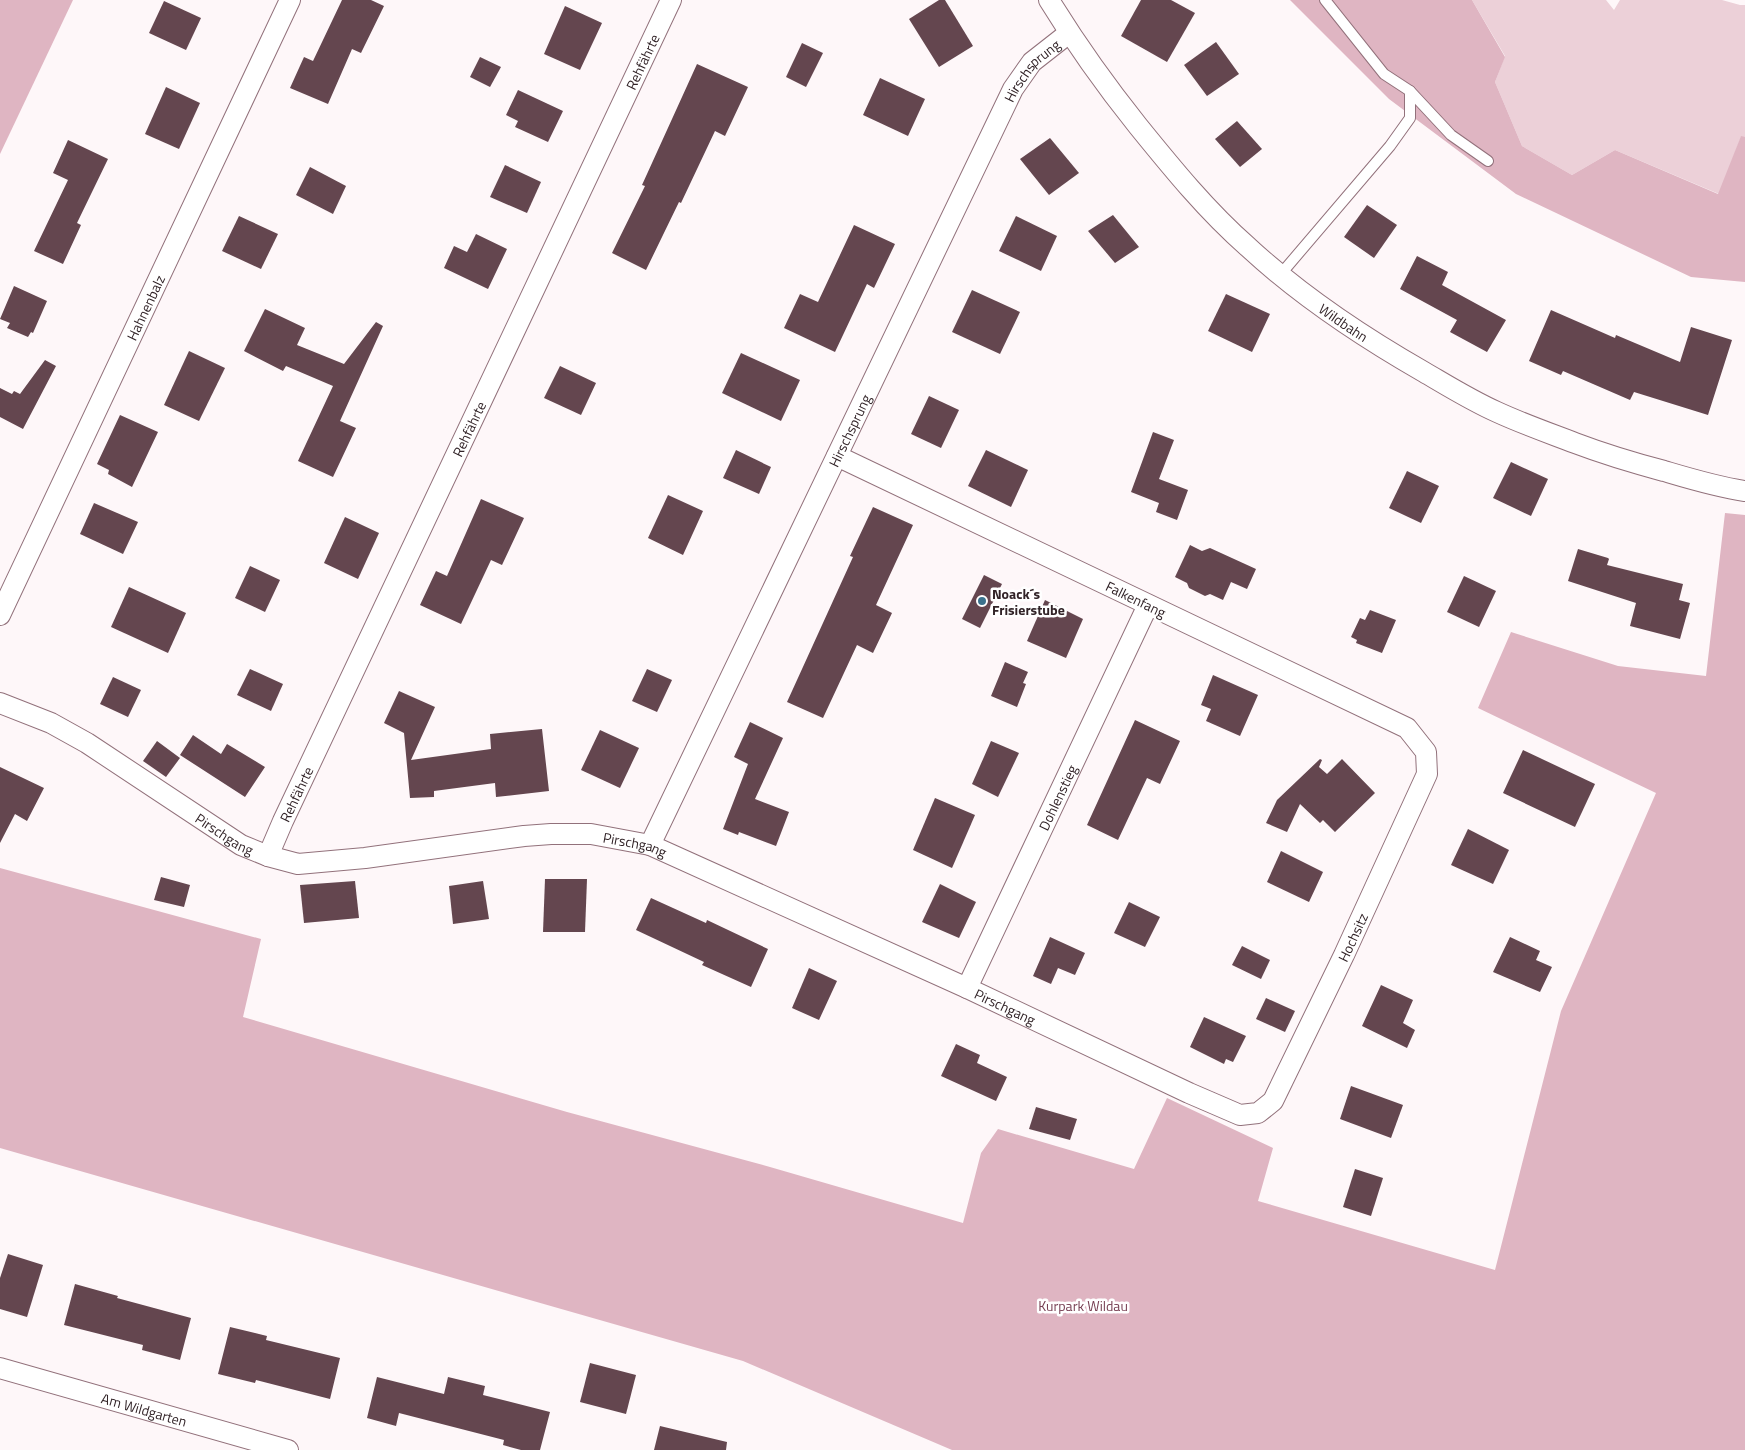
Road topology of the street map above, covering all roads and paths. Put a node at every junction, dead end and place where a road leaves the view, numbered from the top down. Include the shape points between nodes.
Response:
1 (290, 0) edge
2 (671, 0) edge
3 (1049, 0) edge
4 (1326, 0) edge
5 (1069, 33) junction
6 (1410, 91) junction
7 (1488, 161) dead end
8 (1280, 276) junction
9 (837, 456) junction
10 (1745, 491) edge
11 (1148, 605) junction
12 (0, 615) edge
13 (0, 703) edge
14 (1426, 752) joint
15 (650, 845) junction
16 (268, 856) junction
17 (967, 988) junction
18 (1258, 1113) joint
19 (0, 1368) edge
20 (288, 1450) edge

1 - 12 street, Hahnenbalz
2 - 16 street, Rehfährte
3 - 5 street, Wildbahn
4 - 6 lane via 1384,74
5 - 8 street, Wildbahn via 1161,155 1222,223
5 - 9 street, Hirschsprung via 1032,62 1013,89
6 - 7 lane via 1451,135
6 - 8 lane via 1410,118
8 - 10 street, Wildbahn via 1357,331 1497,412 1622,460
9 - 11 street, Falkenfang
9 - 15 street, Hirschsprung
11 - 14 street, Falkenfang via 1407,728
11 - 17 street, Dohlenstieg
13 - 16 street, Pirschgang via 51,723 88,743 241,845
14 - 18 street, Hochsitz via 1427,774 1344,955 1273,1101
15 - 16 street, Pirschgang via 592,834 551,834 328,863 298,864
15 - 17 street, Pirschgang
17 - 18 street, Pirschgang via 1240,1115
19 - 20 street, Am Wildgarten

